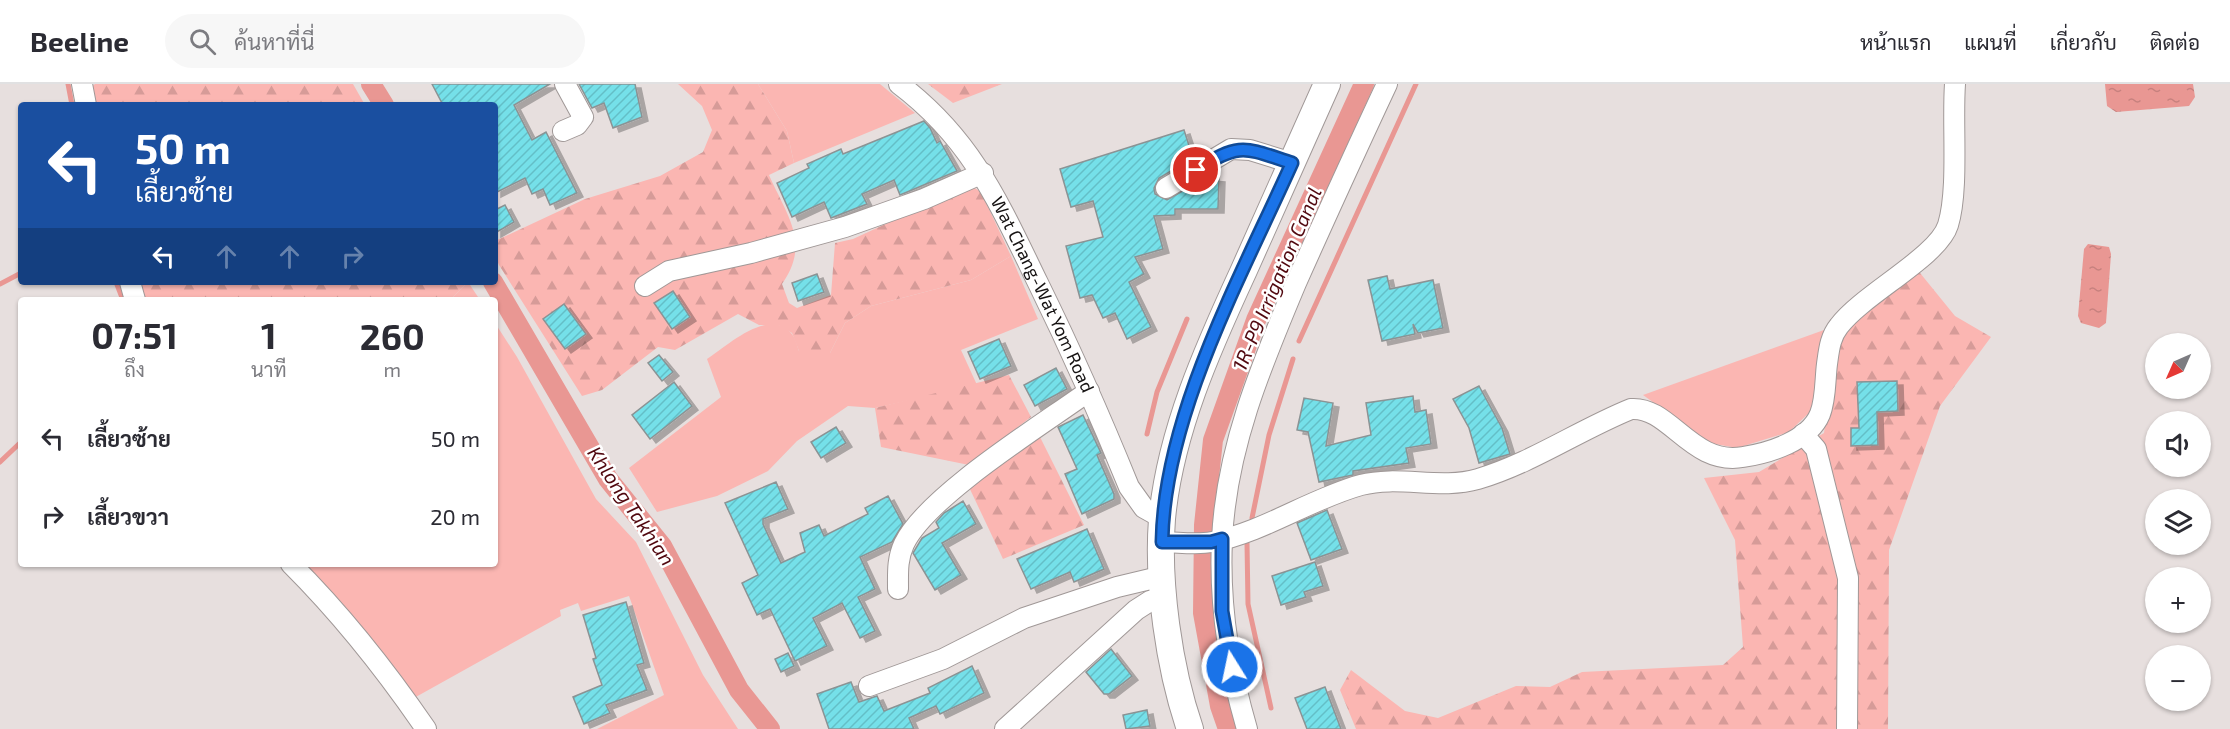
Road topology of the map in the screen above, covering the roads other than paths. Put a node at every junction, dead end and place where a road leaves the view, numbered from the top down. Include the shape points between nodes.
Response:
1 (82, 84) edge
2 (565, 84) edge
3 (899, 84) edge
4 (1327, 84) edge
5 (1387, 84) edge
6 (1955, 84) edge
7 (85, 102) edge
8 (563, 131) dead end
9 (1292, 163) junction
10 (983, 173) junction
11 (1167, 188) dead end
12 (645, 286) dead end
13 (1089, 391) junction
14 (1803, 434) junction
15 (1170, 534) junction
16 (1216, 540) junction
17 (294, 567) edge
18 (1164, 587) junction
19 (898, 589) dead end
20 (869, 686) dead end
21 (426, 729) edge
22 (1005, 729) edge
23 (1191, 729) edge
24 (1245, 729) edge
25 (1847, 729) edge

1 - 7 street
2 - 8 street via 583,117 577,125
3 - 10 street, Wat Chang-Wat Yom Road via 921,100 957,138
4 - 9 main road
5 - 16 street via 1252,388
6 - 14 street via 1948,226 1925,254 1869,295 1836,329 1830,343 1820,415
9 - 11 street via 1250,150 1231,149
9 - 15 main road via 1201,368 1172,464
10 - 12 street via 845,227 669,271
10 - 13 street, Wat Chang-Wat Yom Road
13 - 15 street, Wat Chang-Wat Yom Road via 1130,487
13 - 19 street via 969,478 921,519 898,561
14 - 16 street via 1772,451 1740,458 1722,456 1693,445 1642,408 1631,409 1477,480 1363,484
14 - 25 street via 1816,449 1848,579
15 - 16 street
15 - 18 main road
16 - 24 street via 1222,611
17 - 21 street via 364,642
18 - 20 street via 1117,587 1024,618 943,659
18 - 22 street
18 - 23 main road via 1171,647

